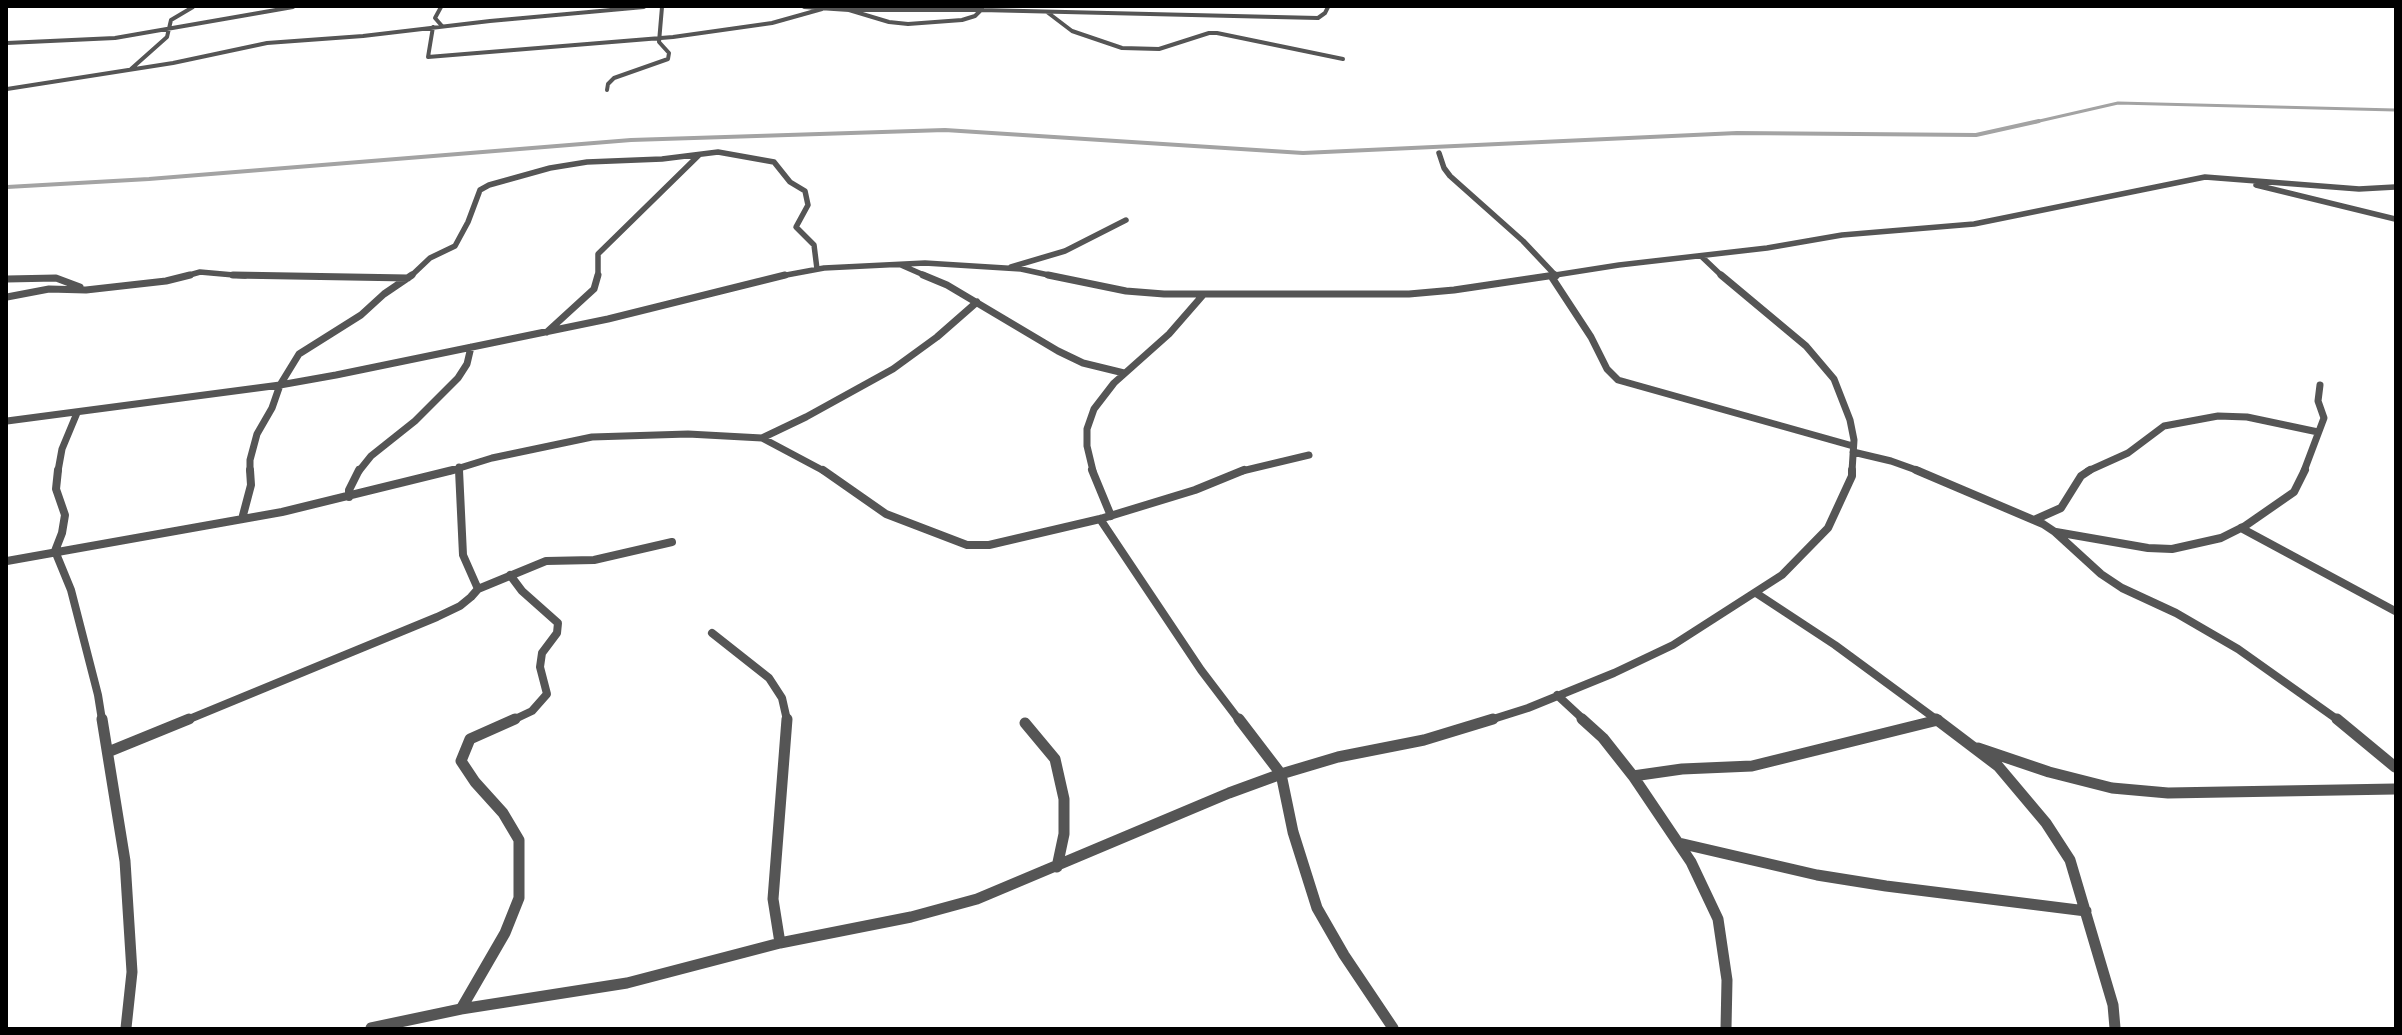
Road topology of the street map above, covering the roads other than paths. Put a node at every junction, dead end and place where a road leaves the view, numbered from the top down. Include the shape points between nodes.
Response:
1 (193, 7) edge
2 (294, 7) edge
3 (441, 7) edge
4 (644, 7) edge
5 (662, 7) edge
6 (804, 7) edge
7 (1328, 7) edge
8 (982, 8) edge
9 (275, 9) edge
10 (822, 9) junction
11 (849, 10) junction
12 (1047, 12) junction
13 (442, 26) junction
14 (433, 27) junction
15 (170, 29) junction
16 (659, 39) junction
17 (7, 43) edge
18 (1343, 59) dead end
19 (131, 70) junction
20 (7, 90) edge
21 (607, 90) dead end
22 (1439, 153) dead end
23 (702, 154) junction
24 (2232, 178) junction
25 (2395, 187) edge
26 (2395, 219) edge
27 (1126, 220) dead end
28 (1700, 256) junction
29 (897, 264) junction
30 (1006, 268) junction
31 (817, 269) junction
32 (1554, 276) junction
33 (408, 278) junction
34 (7, 279) edge
35 (86, 290) junction
36 (1203, 295) junction
37 (7, 297) edge
38 (977, 302) junction
39 (547, 332) junction
40 (471, 347) junction
41 (1124, 373) junction
42 (280, 385) junction
43 (2320, 385) dead end
44 (77, 412) junction
45 (7, 421) edge
46 (2318, 432) junction
47 (762, 438) junction
48 (1853, 449) junction
49 (1309, 455) dead end
50 (459, 467) junction
51 (349, 497) junction
52 (1111, 516) junction
53 (242, 519) junction
54 (1100, 519) junction
55 (2034, 520) junction
56 (2241, 528) junction
57 (2055, 532) junction
58 (672, 542) dead end
59 (55, 551) junction
60 (7, 561) edge
61 (510, 575) junction
62 (478, 589) junction
63 (1756, 593) junction
64 (2395, 611) edge
65 (712, 634) dead end
66 (1557, 695) junction
67 (1938, 720) junction
68 (1025, 723) dead end
69 (1972, 746) junction
70 (108, 752) junction
71 (2395, 766) edge
72 (1281, 774) junction
73 (1634, 776) junction
74 (2395, 789) edge
75 (1679, 843) junction
76 (1057, 867) junction
77 (2086, 911) junction
78 (780, 943) junction
79 (460, 1009) junction
80 (126, 1028) edge
81 (370, 1028) edge
82 (1393, 1028) edge
83 (1726, 1028) edge
84 (2115, 1028) edge

1 - 15 street via 171,20
2 - 9 street
3 - 13 street via 435,18
4 - 13 street
5 - 16 street
6 - 10 street
7 - 12 street via 1318,18
8 - 11 street
8 - 11 street via 975,16 962,20 908,24 889,22
8 - 12 street
9 - 15 street
10 - 11 street
10 - 16 street via 772,23
12 - 18 street via 1072,31 1098,42 1122,48 1159,49 1217,32
13 - 14 street
14 - 16 street via 428,57
14 - 19 street via 363,36 267,43
15 - 17 street via 96,40
15 - 19 street via 163,42
16 - 21 street via 669,53 668,58 614,78 608,84
19 - 20 street
22 - 32 street via 1450,176 1523,241
23 - 31 street via 724,152 771,161 783,170 790,182 803,189 808,205 796,227 814,245
23 - 33 street via 662,159 587,162 550,168 489,185 480,190 468,222 455,246 430,258
23 - 39 street via 692,160 598,254 598,278 594,289
24 - 25 street via 2359,189
24 - 26 street via 2299,197
24 - 28 street via 2181,181 1974,224 1842,235
27 - 30 street via 1065,251
28 - 32 street via 1619,265
28 - 48 street via 1737,291 1806,346 1820,361 1834,379 1850,420
29 - 30 street via 925,263
29 - 31 street
29 - 38 street via 947,285
30 - 36 street via 1126,291
31 - 39 street
32 - 36 street via 1409,294
32 - 48 street via 1607,368 1618,380
33 - 35 street via 249,276 200,272 166,281
33 - 42 street via 384,294 361,315 299,354
34 - 35 street via 56,278
35 - 37 street via 49,288
36 - 41 street via 1169,334
38 - 41 street via 1058,351 1084,363
38 - 47 street via 937,337 893,368 806,417
39 - 40 street
40 - 42 street
40 - 51 street via 467,364 458,378 415,421 371,456 358,472 349,490
41 - 52 street via 1094,409 1087,430 1087,446 1094,478
42 - 44 street
42 - 53 street via 272,408 257,434 250,460 251,485
43 - 46 street via 2318,401 2324,418
44 - 45 street
44 - 59 street via 62,449 58,468 56,489 65,516
46 - 55 street via 2247,417 2218,416 2164,426 2128,453 2095,466 2081,476 2061,508
46 - 56 street via 2311,458 2294,492
47 - 50 street via 675,434 592,437 541,446
47 - 54 street via 814,464 886,514 939,537 967,545 989,545
48 - 55 street via 1948,482
48 - 63 street via 1852,476 1828,528 1782,575
49 - 52 street via 1245,470 1195,490
50 - 51 street via 428,478
50 - 62 street via 463,555
51 - 53 street
52 - 54 street
53 - 59 street
54 - 72 street via 1201,670
55 - 57 street
56 - 57 street via 2221,538 2172,549 2148,548
56 - 64 street
57 - 71 street via 2101,574 2122,588 2176,613 2238,648 2348,727
58 - 61 street via 594,560 546,561
59 - 60 street
59 - 70 street via 71,590 98,695
61 - 62 street
61 - 79 street via 522,591 558,623 557,633 542,653 540,667 547,694 540,705 470,739 463,753 462,761 476,782 503,813 519,840 519,898 505,933
62 - 70 street via 460,606 437,617
63 - 66 street via 1673,645 1614,673
63 - 67 street via 1835,645
65 - 78 street via 769,678 782,698 787,718 773,899
66 - 72 street via 1528,708 1424,740 1338,757
66 - 73 street via 1603,738
67 - 69 street
67 - 73 street via 1752,766 1682,769
68 - 76 street via 1055,759 1064,799 1064,834
69 - 74 street via 2049,772 2112,788 2168,793
69 - 77 street via 1998,766 2046,823 2070,860
70 - 80 street via 125,861 132,972
72 - 76 street via 1228,793
72 - 82 street via 1293,832 1317,908 1344,955
73 - 75 street
75 - 77 street via 1817,875
75 - 83 street via 1691,862 1718,920 1727,980
76 - 78 street via 977,899 911,917
77 - 84 street via 2113,1005
78 - 79 street via 627,983
79 - 81 street

